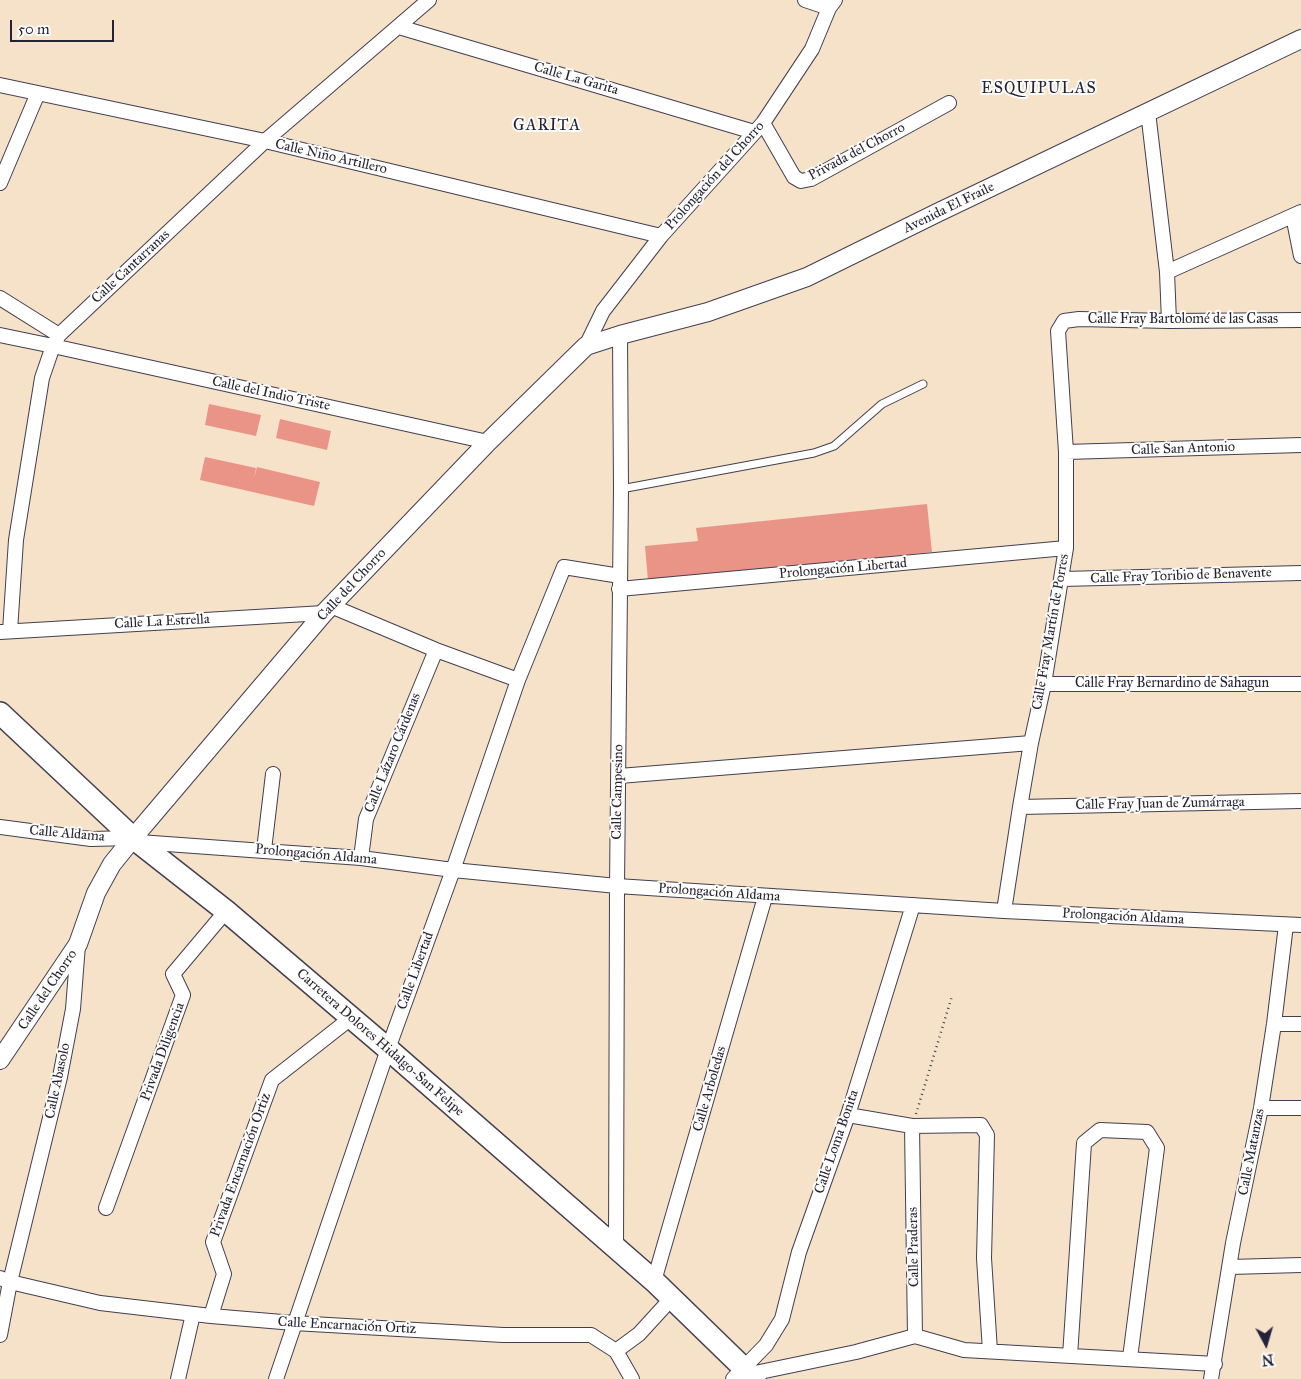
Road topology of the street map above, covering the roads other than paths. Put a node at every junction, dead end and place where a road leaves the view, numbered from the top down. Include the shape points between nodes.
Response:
1 (429, 0) edge
2 (805, 0) edge
3 (832, 4) edge
4 (399, 27) junction
5 (1301, 39) edge
6 (0, 85) edge
7 (38, 93) junction
8 (949, 103) dead end
9 (1148, 112) junction
10 (759, 127) junction
11 (265, 141) junction
12 (0, 183) edge
13 (1297, 214) edge
14 (661, 236) junction
15 (1301, 256) edge
16 (1167, 272) junction
17 (0, 298) edge
18 (1301, 320) edge
19 (1064, 321) joint
20 (1169, 321) junction
21 (0, 335) edge
22 (620, 335) junction
23 (56, 340) junction
24 (586, 346) junction
25 (923, 384) dead end
26 (488, 442) junction
27 (1301, 445) edge
28 (1066, 452) junction
29 (621, 489) junction
30 (1066, 548) junction
31 (564, 567) joint
32 (1301, 573) edge
33 (1062, 579) junction
34 (620, 582) junction
35 (328, 609) junction
36 (5, 632) edge
37 (436, 650) junction
38 (518, 680) junction
39 (1044, 684) junction
40 (1301, 684) edge
41 (0, 713) edge
42 (1031, 743) junction
43 (273, 774) dead end
44 (619, 776) junction
45 (1301, 802) edge
46 (1020, 807) junction
47 (0, 827) edge
48 (136, 840) junction
49 (264, 850) junction
50 (361, 858) junction
51 (453, 870) junction
52 (617, 886) junction
53 (765, 896) junction
54 (913, 905) junction
55 (226, 911) junction
56 (1004, 911) junction
57 (1286, 925) junction
58 (1301, 925) edge
59 (78, 944) junction
60 (351, 1018) junction
61 (1274, 1024) junction
62 (1301, 1024) edge
63 (388, 1048) junction
64 (0, 1060) edge
65 (1261, 1108) junction
66 (1301, 1108) edge
67 (848, 1115) junction
68 (912, 1126) junction
69 (106, 1208) dead end
70 (616, 1250) junction
71 (1301, 1266) edge
72 (1230, 1267) junction
73 (5, 1280) edge
74 (654, 1281) junction
75 (671, 1299) junction
76 (193, 1314) junction
77 (211, 1316) junction
78 (294, 1324) junction
79 (0, 1335) edge
80 (915, 1336) junction
81 (616, 1351) junction
82 (990, 1351) junction
83 (1070, 1356) junction
84 (1130, 1358) junction
85 (1215, 1364) junction
86 (746, 1375) edge
87 (178, 1379) edge
88 (276, 1379) edge
89 (632, 1379) edge
90 (1211, 1379) edge

1 - 4 street, Calle Cantarranas
2 - 3 street
3 - 10 street, Prolongación del Chorro via 812,49
4 - 10 street, Calle La Garita
4 - 11 street, Calle Cantarranas
5 - 9 street, Avenida El Fraile
6 - 7 street, Calle Niño Artillero
7 - 11 street, Calle Niño Artillero
7 - 12 street
8 - 10 street, Privada del Chorro via 811,179 801,181 794,177
9 - 16 street
9 - 22 street, Avenida El Fraile via 807,278 708,312
10 - 14 street, Prolongación del Chorro
11 - 14 street, Calle Niño Artillero
11 - 23 street, Calle Cantarranas
13 - 15 street
13 - 16 street
14 - 24 street, Prolongación del Chorro via 603,311
16 - 20 street
17 - 23 street, Calle del Indio Triste
18 - 20 street, Calle Fray Bartolomé de las Casas
19 - 20 street, Calle Fray Bartolomé de las Casas
19 - 28 street, Calle Fray Martín de Porres via 1058,331
21 - 23 street
22 - 24 street, Avenida El Fraile
22 - 29 street, Calle Campesino
23 - 26 street, Calle del Indio Triste
23 - 36 street, Calle Cantarranas via 42,378
24 - 26 street, Calle del Chorro
25 - 29 lane via 882,404 834,446 814,454
26 - 35 street, Calle del Chorro
27 - 28 street, Calle San Antonio
28 - 30 street, Calle Fray Martín de Porres
29 - 34 street, Calle Campesino
30 - 33 street, Calle Fray Martín de Porres
30 - 34 street, Prolongación Libertad
31 - 34 street, Prolongación Libertad
31 - 38 street, Calle Libertad
32 - 33 street, Calle Fray Toribio de Benavente
33 - 39 street, Calle Fray Martín de Porres
34 - 44 street, Calle Campesino
35 - 36 street, Calle La Estrella
35 - 37 street, Calle La Estrella
35 - 48 street, Calle del Chorro
37 - 38 street, Calle La Estrella
37 - 50 street, Calle Lázaro Cárdenas via 366,819
38 - 51 street, Calle Libertad
39 - 40 street, Calle Fray Bernardino de Sahagun
39 - 42 street, Calle Fray Martín de Porres
41 - 48 main road, Carretera Dolores Hidalgo-San Felipe
42 - 44 street
42 - 46 street, Calle Fray Martín de Porres
43 - 49 street
44 - 52 street, Calle Campesino
45 - 46 street, Calle Fray Juan de Zumárraga
46 - 56 street, Calle Fray Martín de Porres
47 - 48 street, Calle Aldama via 90,839
48 - 49 street, Prolongación Aldama
48 - 55 main road, Carretera Dolores Hidalgo-San Felipe
48 - 59 street, Calle Abasolo via 112,864 96,893
49 - 50 street, Prolongación Aldama
50 - 51 street, Prolongación Aldama
51 - 52 street, Prolongación Aldama
51 - 63 street, Calle Libertad
52 - 53 street, Prolongación Aldama
52 - 70 street, Calle Campesino
53 - 54 street, Prolongación Aldama
53 - 74 street, Calle Arboledas
54 - 56 street, Prolongación Aldama
54 - 67 street, Calle Loma Bonita
55 - 60 main road, Carretera Dolores Hidalgo-San Felipe
55 - 69 street, Privada Diligencia via 173,974 183,995
56 - 57 street, Prolongación Aldama
57 - 58 street, Prolongación Aldama
57 - 61 street, Calle Matanzas
59 - 64 street, Calle del Chorro
59 - 73 street, Calle Abasolo via 73,1009 60,1077
60 - 63 main road, Carretera Dolores Hidalgo-San Felipe
60 - 77 street, Privada Encarnación Ortiz via 272,1080 213,1242 224,1274
61 - 62 street
61 - 65 street, Calle Matanzas
63 - 70 main road, Carretera Dolores Hidalgo-San Felipe
63 - 78 street, Calle Libertad
65 - 66 street
65 - 72 street, Calle Matanzas
67 - 68 street
67 - 86 street, Calle Loma Bonita via 799,1252 782,1319
68 - 80 street, Calle Praderas
68 - 82 street via 981,1125 987,1135 984,1258
70 - 74 main road, Carretera Dolores Hidalgo-San Felipe
71 - 72 street
72 - 85 street, Calle Matanzas
73 - 76 street, Calle Encarnación Ortiz via 100,1304
73 - 79 street, Calle Abasolo
74 - 75 main road, Carretera Dolores Hidalgo-San Felipe
75 - 81 street via 639,1334
75 - 86 main road, Carretera Dolores Hidalgo-San Felipe
76 - 77 street, Calle Encarnación Ortiz
76 - 87 street
77 - 78 street, Calle Encarnación Ortiz
78 - 81 street, Calle Encarnación Ortiz via 503,1335 591,1335
78 - 88 street, Calle Libertad
80 - 82 street via 964,1350
80 - 86 street
81 - 89 street
82 - 83 street
83 - 84 street
83 - 84 street via 1084,1143 1100,1130 1147,1132 1157,1148
84 - 85 street
85 - 90 street, Calle Matanzas

